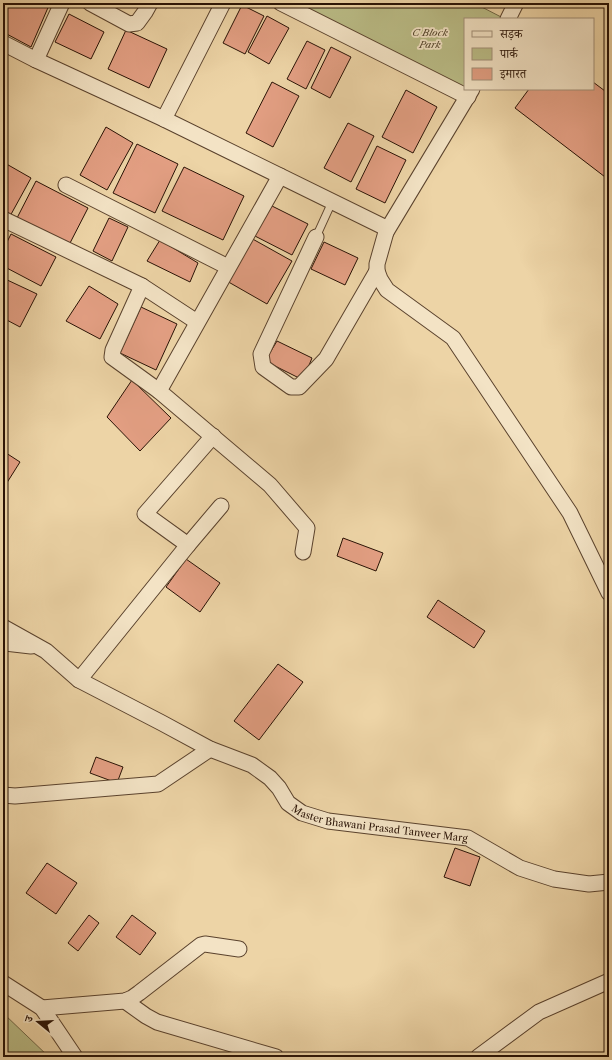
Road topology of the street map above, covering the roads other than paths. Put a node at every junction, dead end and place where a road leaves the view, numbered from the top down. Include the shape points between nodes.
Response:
1 (62, 3) edge
2 (90, 3) edge
3 (150, 3) edge
4 (223, 3) edge
5 (281, 3) edge
6 (516, 3) edge
7 (508, 18) edge
8 (3, 43) edge
9 (36, 60) junction
10 (470, 93) edge
11 (164, 119) junction
12 (280, 176) junction
13 (66, 185) dead end
14 (332, 202) junction
15 (3, 219) edge
16 (386, 232) junction
17 (316, 237) joint
18 (228, 267) junction
19 (377, 271) junction
20 (142, 286) junction
21 (197, 322) junction
22 (159, 391) junction
23 (213, 436) junction
24 (221, 506) dead end
25 (188, 545) junction
26 (303, 552) dead end
27 (609, 593) edge
28 (3, 627) edge
29 (3, 643) edge
30 (38, 647) junction
31 (79, 680) junction
32 (210, 749) junction
33 (3, 795) edge
34 (609, 882) edge
35 (239, 949) dead end
36 (609, 981) edge
37 (3, 983) edge
38 (125, 1001) junction
39 (42, 1008) junction
40 (75, 1057) edge
41 (276, 1057) edge
42 (478, 1057) edge

1 - 9 street
2 - 3 street via 129,24 137,23
4 - 11 street
5 - 10 street
6 - 7 street
8 - 9 street
9 - 11 street
10 - 16 street
11 - 12 street
12 - 14 street
12 - 18 street
13 - 18 street
14 - 16 street via 384,227
14 - 17 lane
15 - 20 street
16 - 19 street
17 - 19 street via 261,354 263,367 291,387 299,387 326,359
18 - 21 street
19 - 27 street via 387,290 452,338 570,513
20 - 21 street
20 - 22 street via 112,357
21 - 22 street
22 - 23 street
23 - 25 street via 146,514
23 - 26 street via 270,485 307,528
24 - 25 street
25 - 31 street
28 - 30 street, Master Bhawani Prasad Tanveer Marg
29 - 30 street
30 - 31 street, Master Bhawani Prasad Tanveer Marg
31 - 32 street, Master Bhawani Prasad Tanveer Marg
32 - 33 street via 158,784
32 - 34 street, Master Bhawani Prasad Tanveer Marg via 252,765 270,778 288,803 315,818 468,838 520,868 554,879 589,884
35 - 38 street via 201,945
36 - 42 street via 540,1012
37 - 39 street
38 - 39 street
38 - 41 street via 157,1022
39 - 40 street

